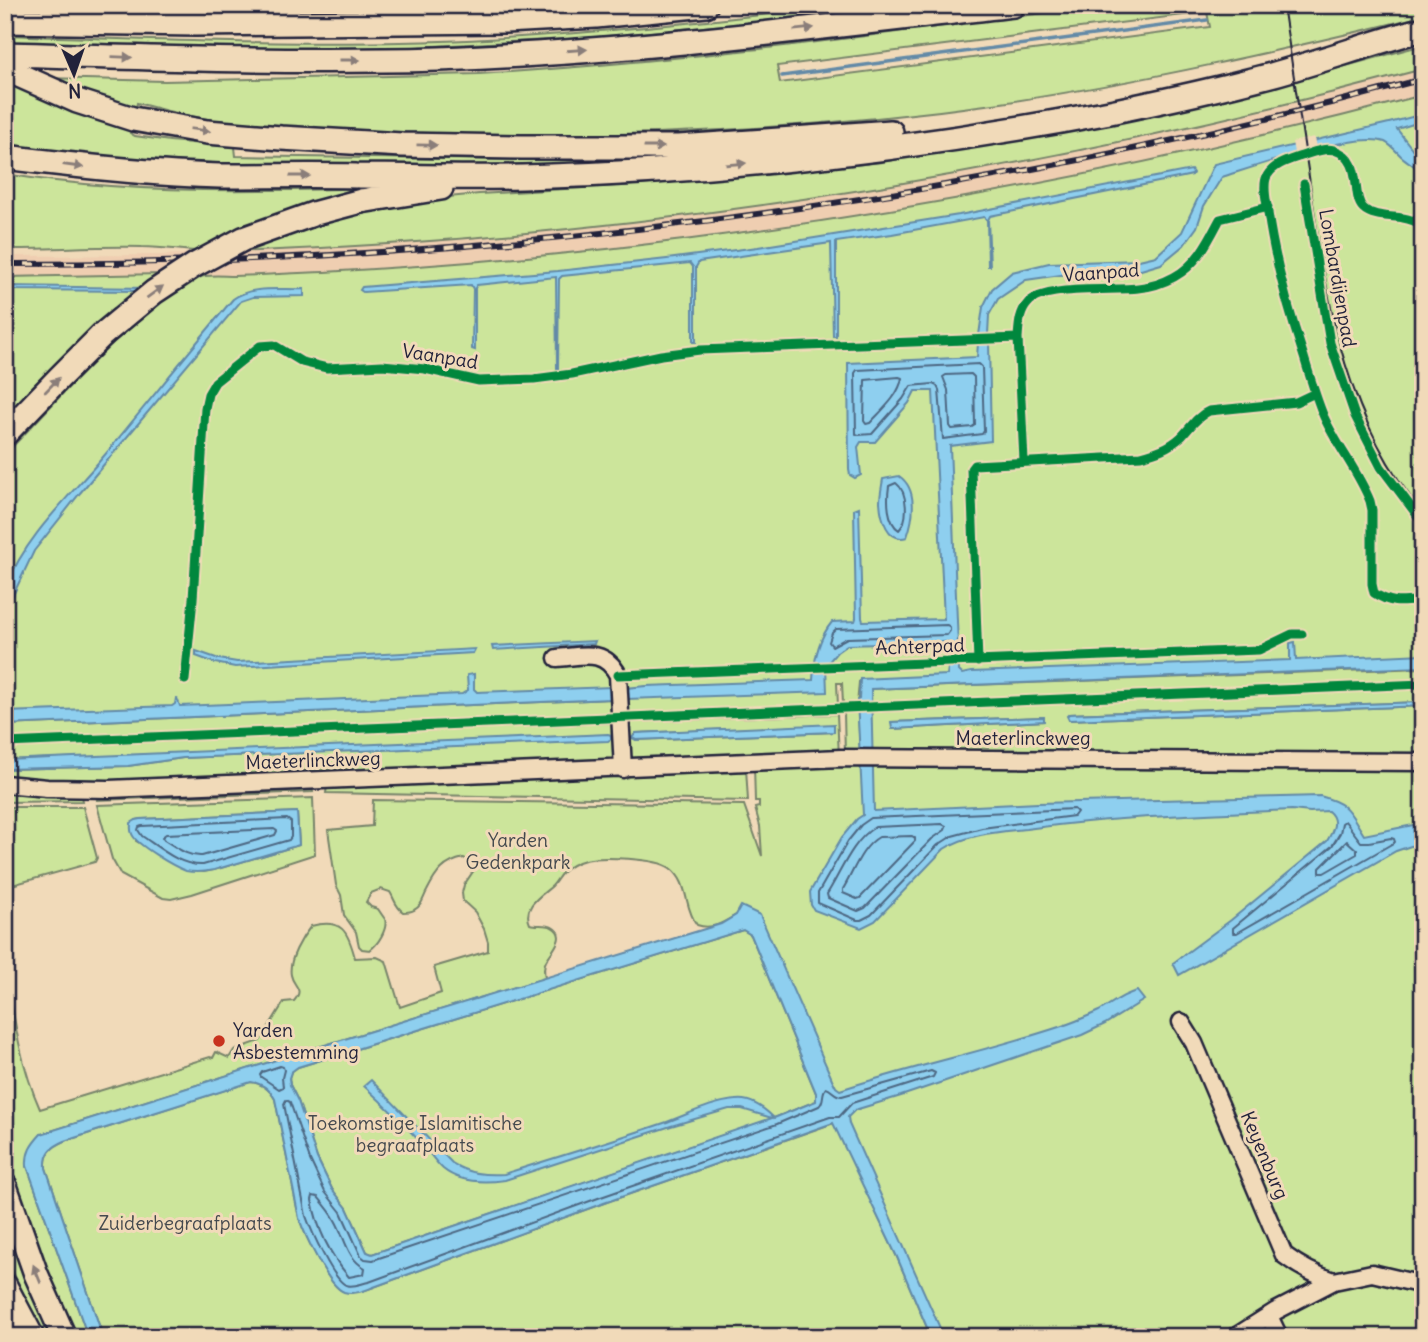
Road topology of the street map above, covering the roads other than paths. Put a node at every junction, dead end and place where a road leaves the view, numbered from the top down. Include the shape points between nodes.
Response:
1 (706, 5) edge
2 (1013, 5) edge
3 (5, 21) edge
4 (1423, 29) edge
5 (1379, 41) junction
6 (5, 54) edge
7 (5, 69) edge
8 (5, 157) edge
9 (521, 177) junction
10 (5, 434) edge
11 (557, 658) dead end
12 (1423, 762) edge
13 (623, 769) junction
14 (5, 784) edge
15 (1181, 1022) dead end
16 (5, 1186) edge
17 (1334, 1281) junction
18 (1423, 1285) edge
19 (5, 1286) edge
20 (1269, 1316) junction
21 (33, 1337) edge
22 (64, 1337) edge
23 (1236, 1337) edge
24 (1279, 1337) edge

1 - 3 highway via 505,22
6 -> 2 highway via 215,60 454,58 700,40
4 - 5 highway
7 -> 5 highway via 77,101 133,118 207,132 349,143 679,147 874,134 993,119 1165,88
9 -> 5 highway via 778,160 995,132 1273,75
8 -> 9 highway via 218,176
10 -> 9 highway, bridge via 102,335 153,292 234,243 361,201
11 - 13 street via 596,656 614,666
12 - 13 street, Maeterlinckweg via 866,758
13 - 14 street, Maeterlinckweg via 89,789
15 - 17 street, Keyenburg via 1284,1255
22 -> 16 highway
17 - 18 street via 1372,1273
17 - 20 street
19 - 21 highway
20 - 23 street
20 - 24 street

